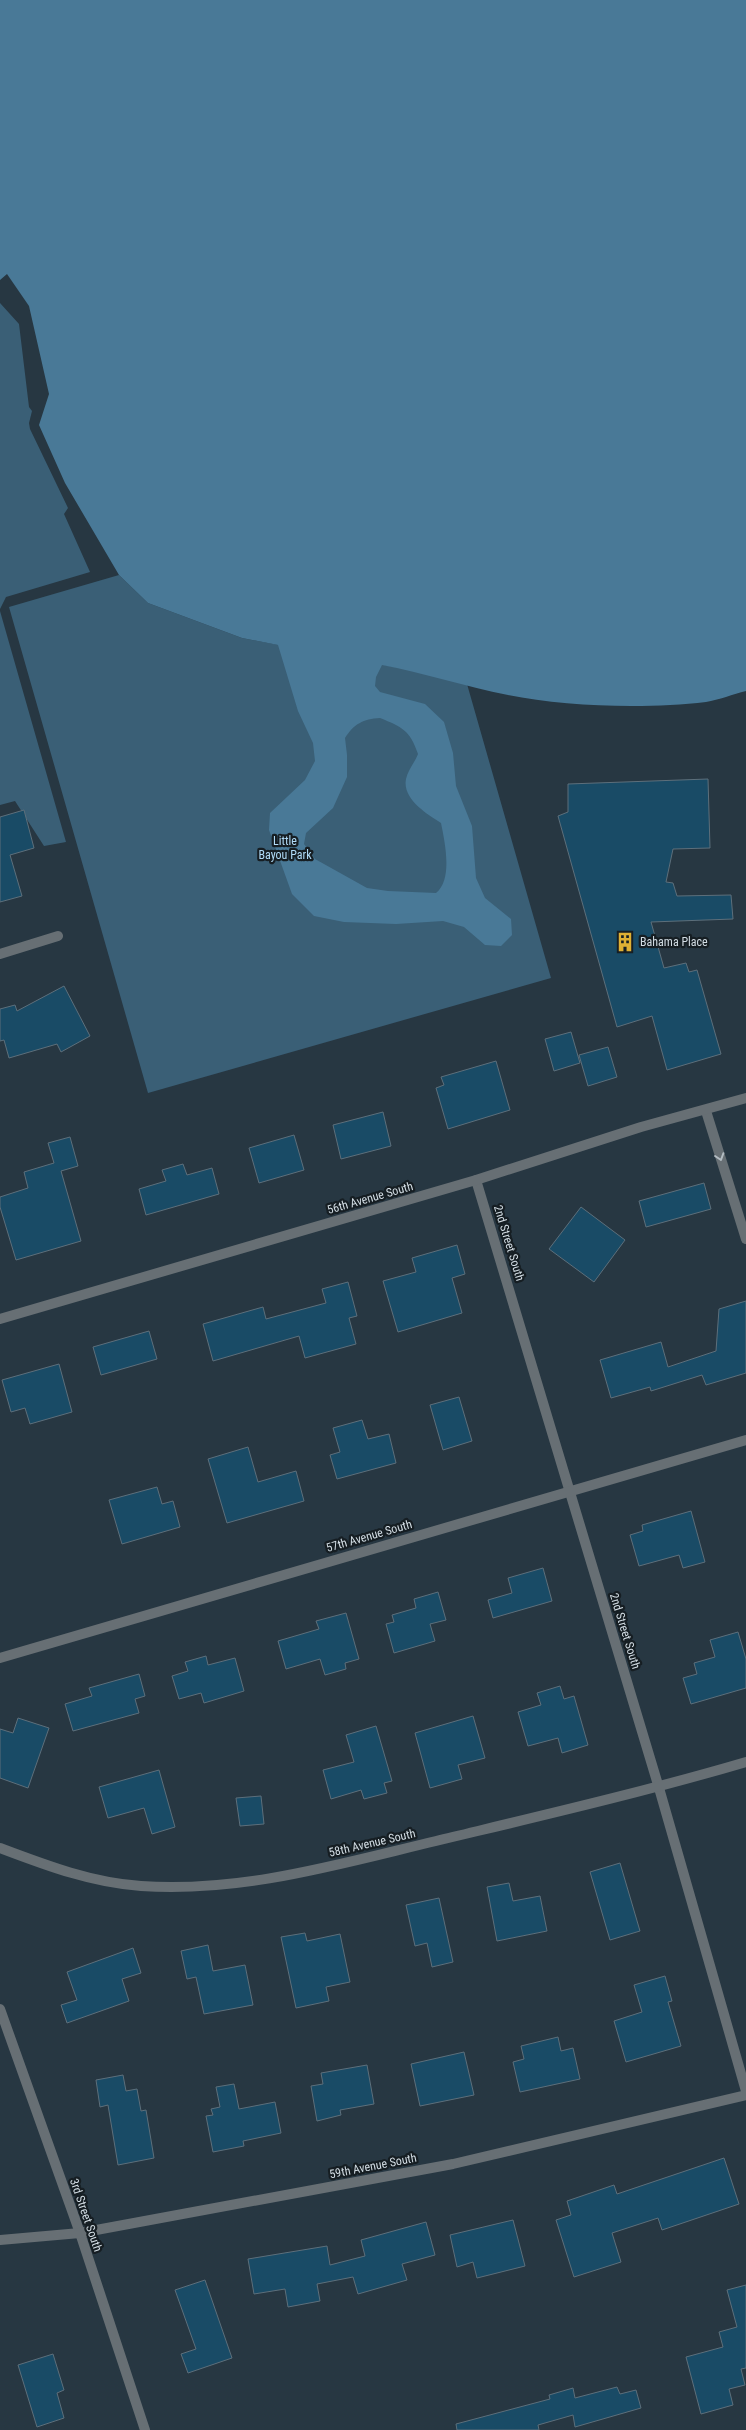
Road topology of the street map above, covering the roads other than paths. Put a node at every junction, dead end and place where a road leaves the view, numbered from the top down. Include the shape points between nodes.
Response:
1 (58, 936) dead end
2 (0, 954) edge
3 (746, 1098) edge
4 (706, 1111) junction
5 (476, 1180) junction
6 (746, 1239) edge
7 (0, 1319) edge
8 (746, 1440) edge
9 (569, 1490) junction
10 (0, 1658) edge
11 (746, 1762) edge
12 (659, 1788) junction
13 (0, 1848) edge
14 (0, 2010) edge
15 (746, 2091) edge
16 (746, 2095) edge
17 (80, 2233) junction
18 (0, 2240) edge
19 (145, 2430) edge

1 - 2 street
3 - 4 street, 56th Avenue South
4 - 5 street, 56th Avenue South via 641,1127
4 -> 6 street
5 - 7 street, 56th Avenue South
5 - 9 street, 2nd Street South
8 - 9 street, 57th Avenue South
9 - 10 street, 57th Avenue South
9 - 12 street, 2nd Street South
11 - 12 street, 58th Avenue South
12 - 13 street, 58th Avenue South via 279,1878 193,1888 139,1886 67,1873
12 - 15 street, 2nd Street South
14 - 17 street, 3rd Street South
16 - 17 street, 59th Avenue South via 453,2164
17 - 18 street, 59th Avenue South
17 - 19 street, 3rd Street South

